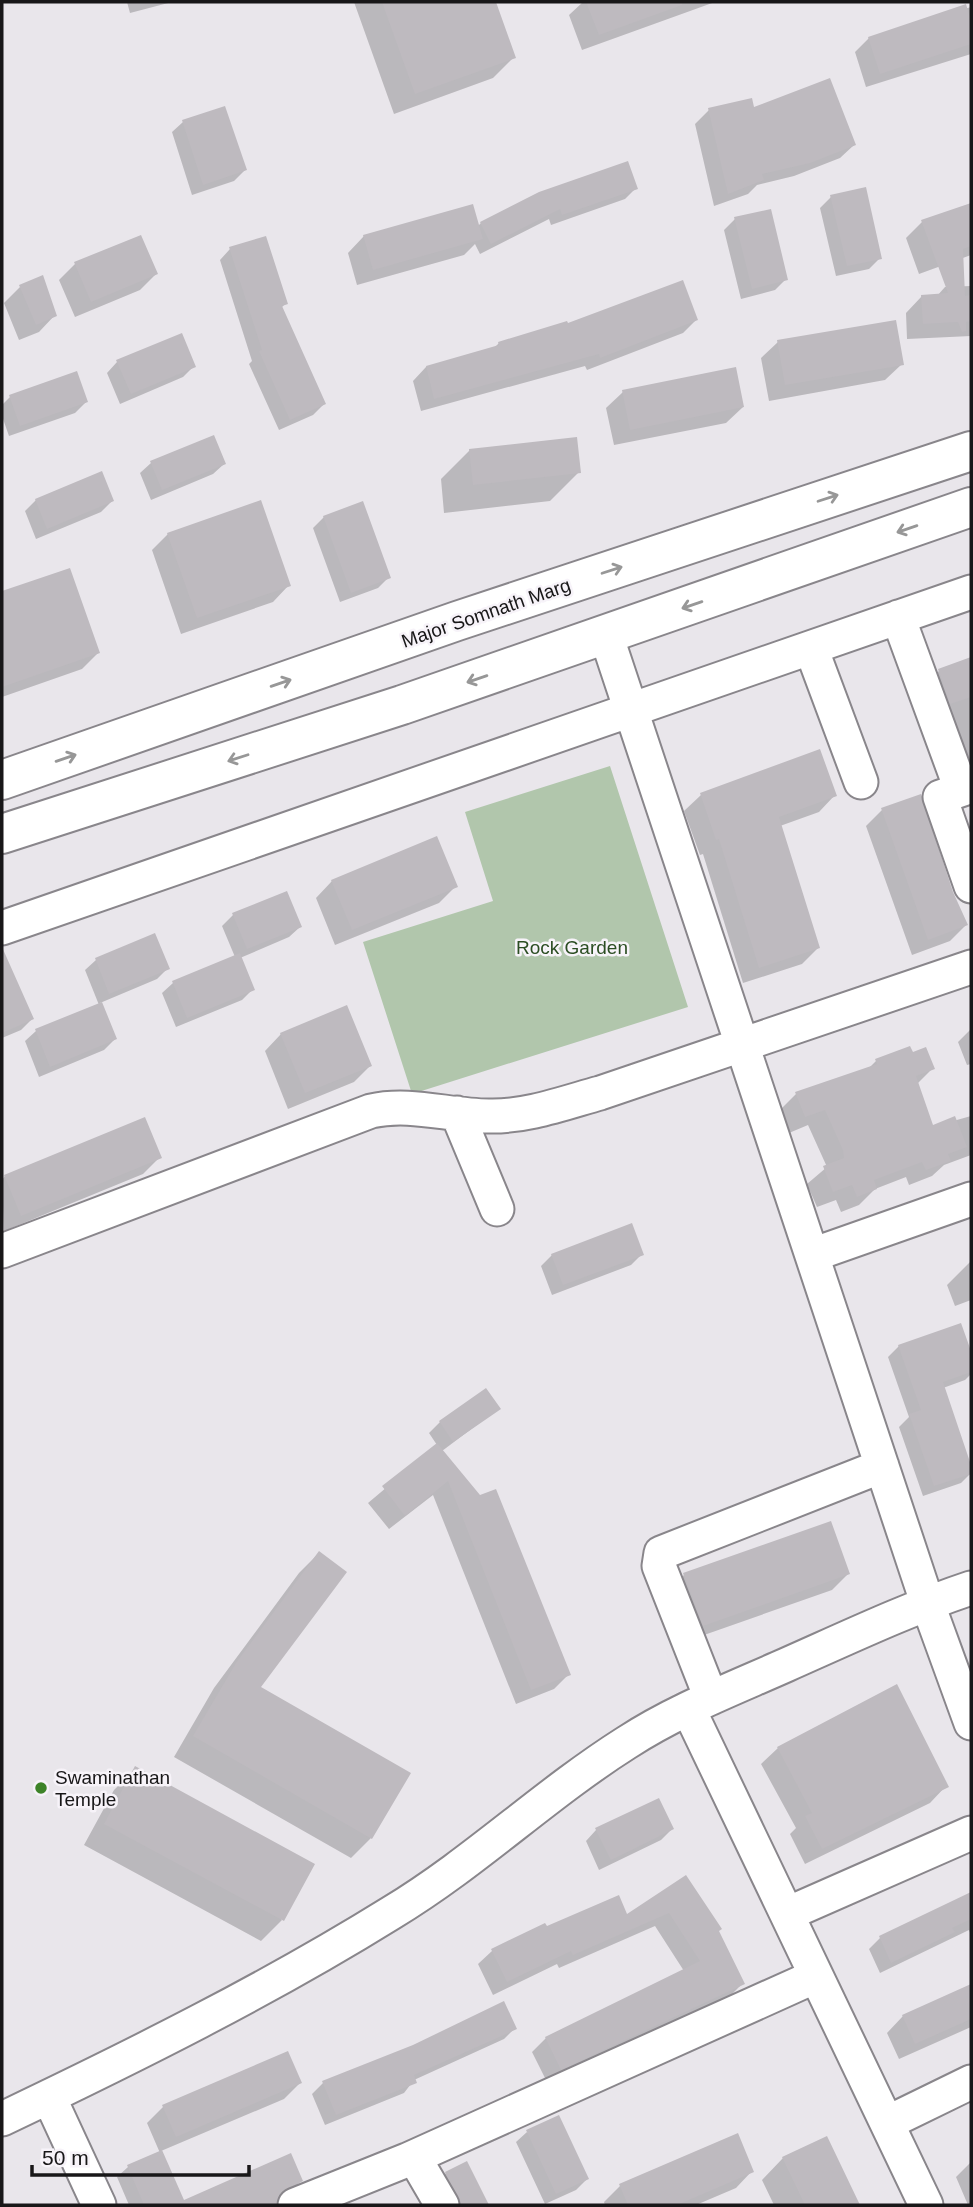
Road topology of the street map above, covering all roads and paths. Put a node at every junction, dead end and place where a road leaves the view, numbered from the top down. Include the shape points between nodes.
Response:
1 (971, 451) edge
2 (971, 507) edge
3 (971, 592) edge
4 (898, 617) junction
5 (606, 635) junction
6 (811, 648) junction
7 (631, 710) junction
8 (2, 780) edge
9 (861, 782) dead end
10 (970, 786) edge
11 (2, 834) edge
12 (971, 886) edge
13 (2, 928) edge
14 (971, 967) edge
15 (742, 1044) junction
16 (457, 1113) junction
17 (971, 1199) edge
18 (497, 1209) dead end
19 (2, 1251) edge
20 (812, 1255) junction
21 (882, 1466) junction
22 (971, 1588) edge
23 (928, 1602) junction
24 (700, 1704) junction
25 (971, 1723) edge
26 (971, 1833) edge
27 (787, 1914) junction
28 (817, 1976) junction
29 (971, 2082) edge
30 (49, 2096) junction
31 (2, 2119) edge
32 (887, 2123) junction
33 (407, 2160) junction
34 (99, 2205) edge
35 (295, 2205) edge
36 (442, 2205) edge
37 (926, 2205) edge

8 -> 1 street, Major Somnath Marg via 457,621
2 -> 5 street
3 - 4 street
4 - 6 street
4 - 10 street via 961,789
5 - 7 street
5 -> 11 street
6 - 7 street
6 - 9 street
7 - 13 street
7 - 15 street
10 - 12 street via 940,797
14 - 15 street
15 - 16 street via 542,1110 501,1116
15 - 20 street
16 - 18 street
16 - 19 street via 400,1106 346,1118
17 - 20 street
20 - 21 street
21 - 23 street
21 - 24 street via 661,1553 659,1566
22 - 23 street
23 - 24 street
23 - 25 street
24 - 27 street
24 - 30 street via 627,1741 574,1777 451,1874 393,1913 218,2011
26 - 27 street
27 - 28 street
28 - 32 street
28 - 33 street
29 - 32 street
30 - 31 street
30 - 34 street
32 - 37 street
33 - 35 street
33 - 36 street via 418,2164

